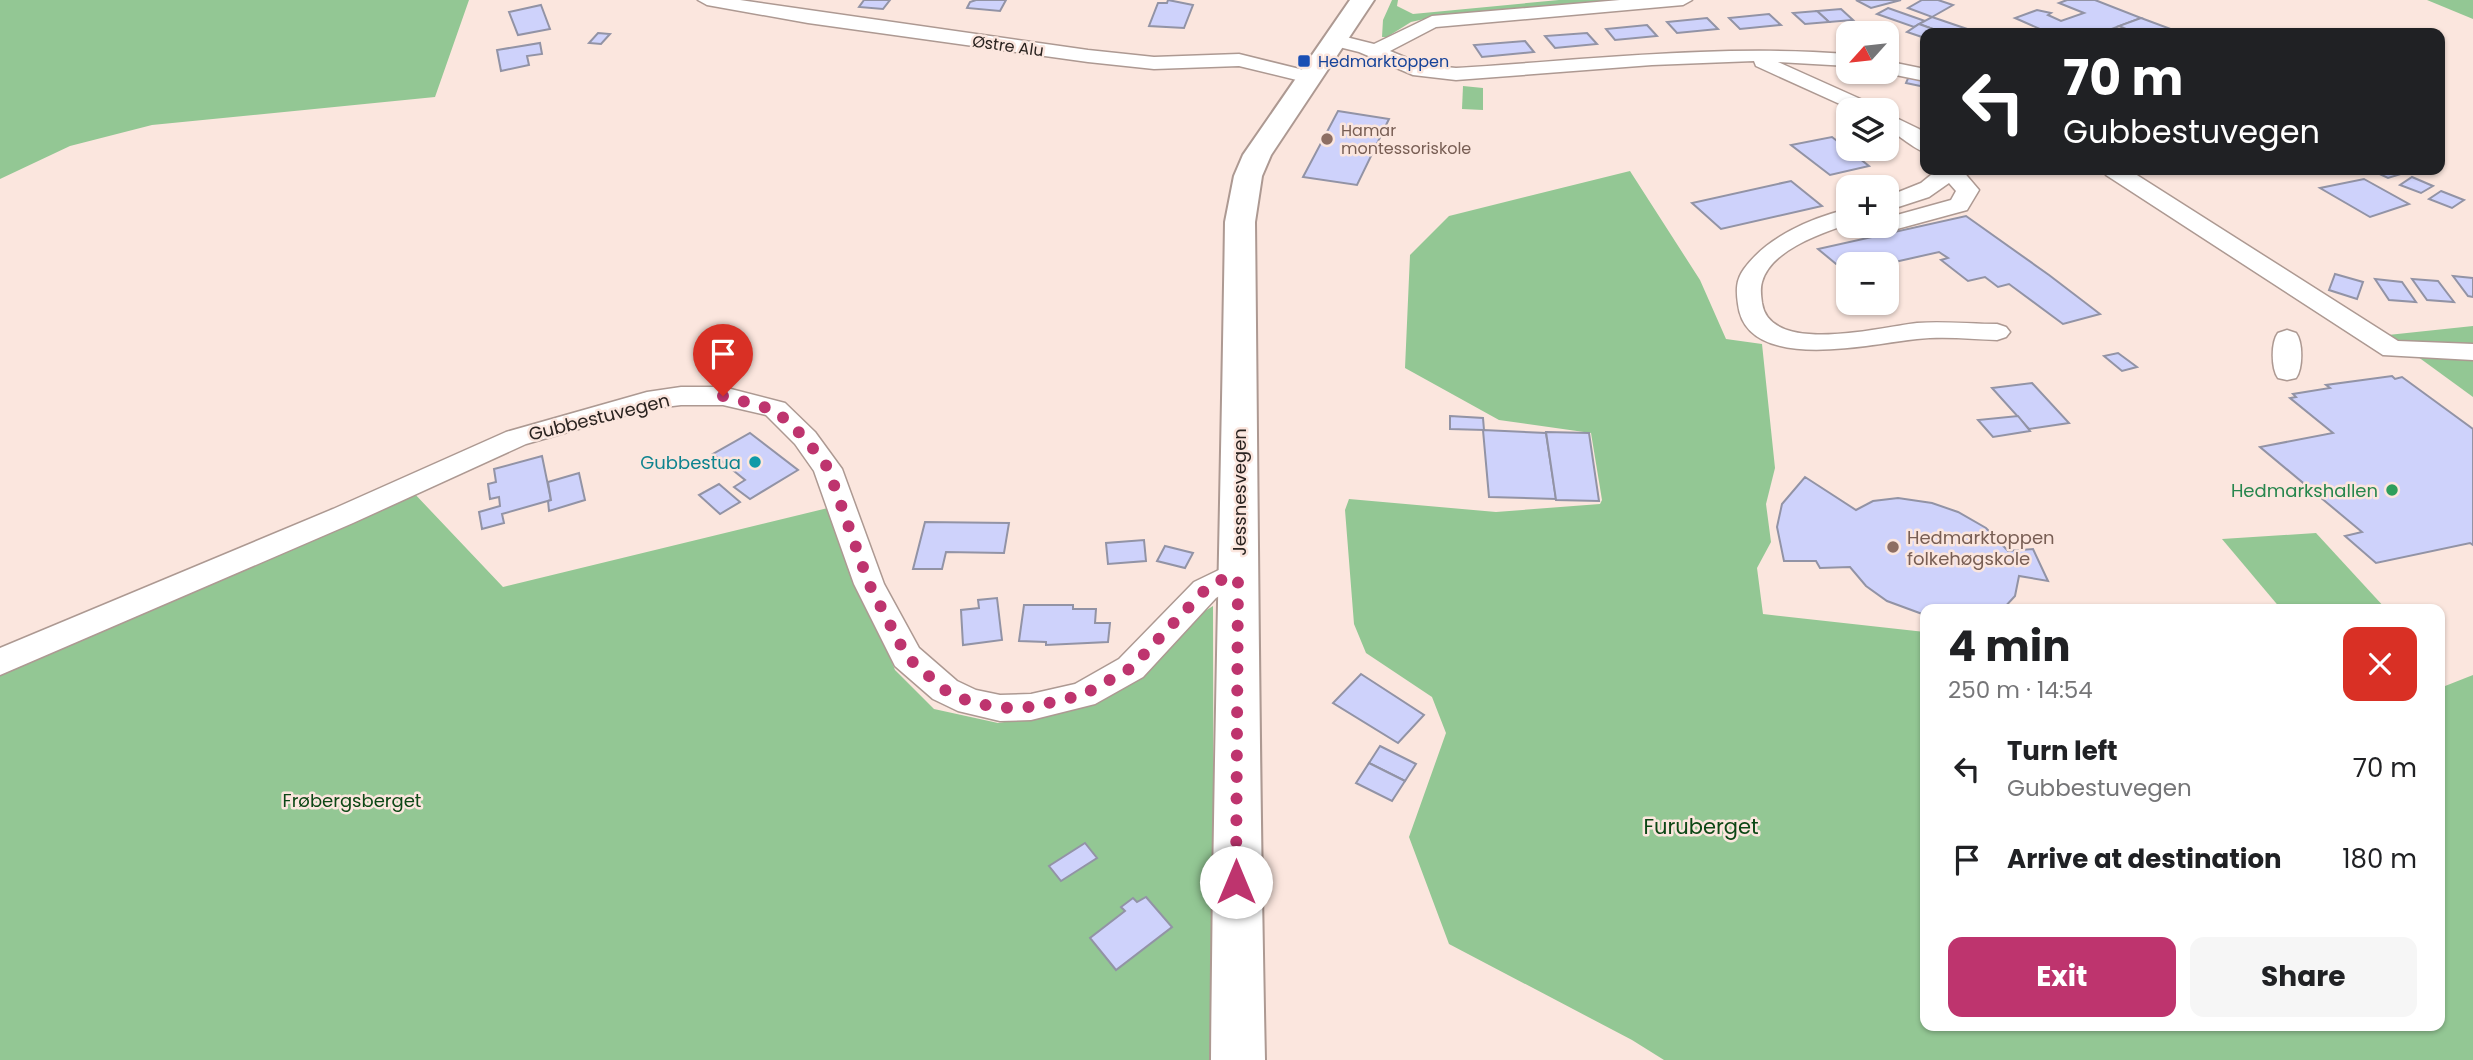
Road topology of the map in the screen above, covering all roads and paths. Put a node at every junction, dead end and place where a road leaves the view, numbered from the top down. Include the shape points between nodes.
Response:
1 (706, 0) edge
2 (1362, 0) edge
3 (1683, 0) edge
4 (1334, 40) junction
5 (1374, 51) junction
6 (1749, 57) junction
7 (1836, 59) edge
8 (1899, 70) edge
9 (1920, 74) edge
10 (1309, 77) junction
11 (1844, 98) edge
12 (1899, 126) edge
13 (1920, 141) edge
14 (1945, 175) edge
15 (1954, 175) edge
16 (2122, 175) edge
17 (1899, 200) edge
18 (1836, 221) edge
19 (1899, 221) edge
20 (1836, 236) edge
21 (1787, 242) junction
22 (1997, 332) dead end
23 (2287, 338) dead end
24 (2473, 352) edge
25 (2287, 372) dead end
26 (1238, 578) junction
27 (0, 662) edge
28 (1238, 1060) edge

1 - 10 street, Østre Alu via 1014,47 1154,63 1239,60
2 - 4 main road, Jessnesvegen
3 - 5 street via 1432,22
4 - 5 street
4 - 10 main road, Jessnesvegen
5 - 6 street via 1420,71 1456,74
6 - 7 street
6 - 11 street
8 - 9 street
10 - 26 main road, Jessnesvegen via 1257,155 1248,176 1240,222
12 - 13 street
14 - 17 street via 1940,182
15 - 19 street via 1968,190 1959,205
16 - 24 street via 2392,349
18 - 21 street
20 - 21 street
21 - 22 street via 1767,256 1748,280 1746,305 1755,320 1783,340 1817,342 1921,331
23 - 25 street
26 - 27 street, Gubbestuvegen via 1223,579 1205,590 1131,668 1083,695 1031,707 1000,708 970,702 945,690 907,657 869,584 828,468 805,438 775,410 723,396 681,396 647,401 516,438
26 - 28 main road, Jessnesvegen

